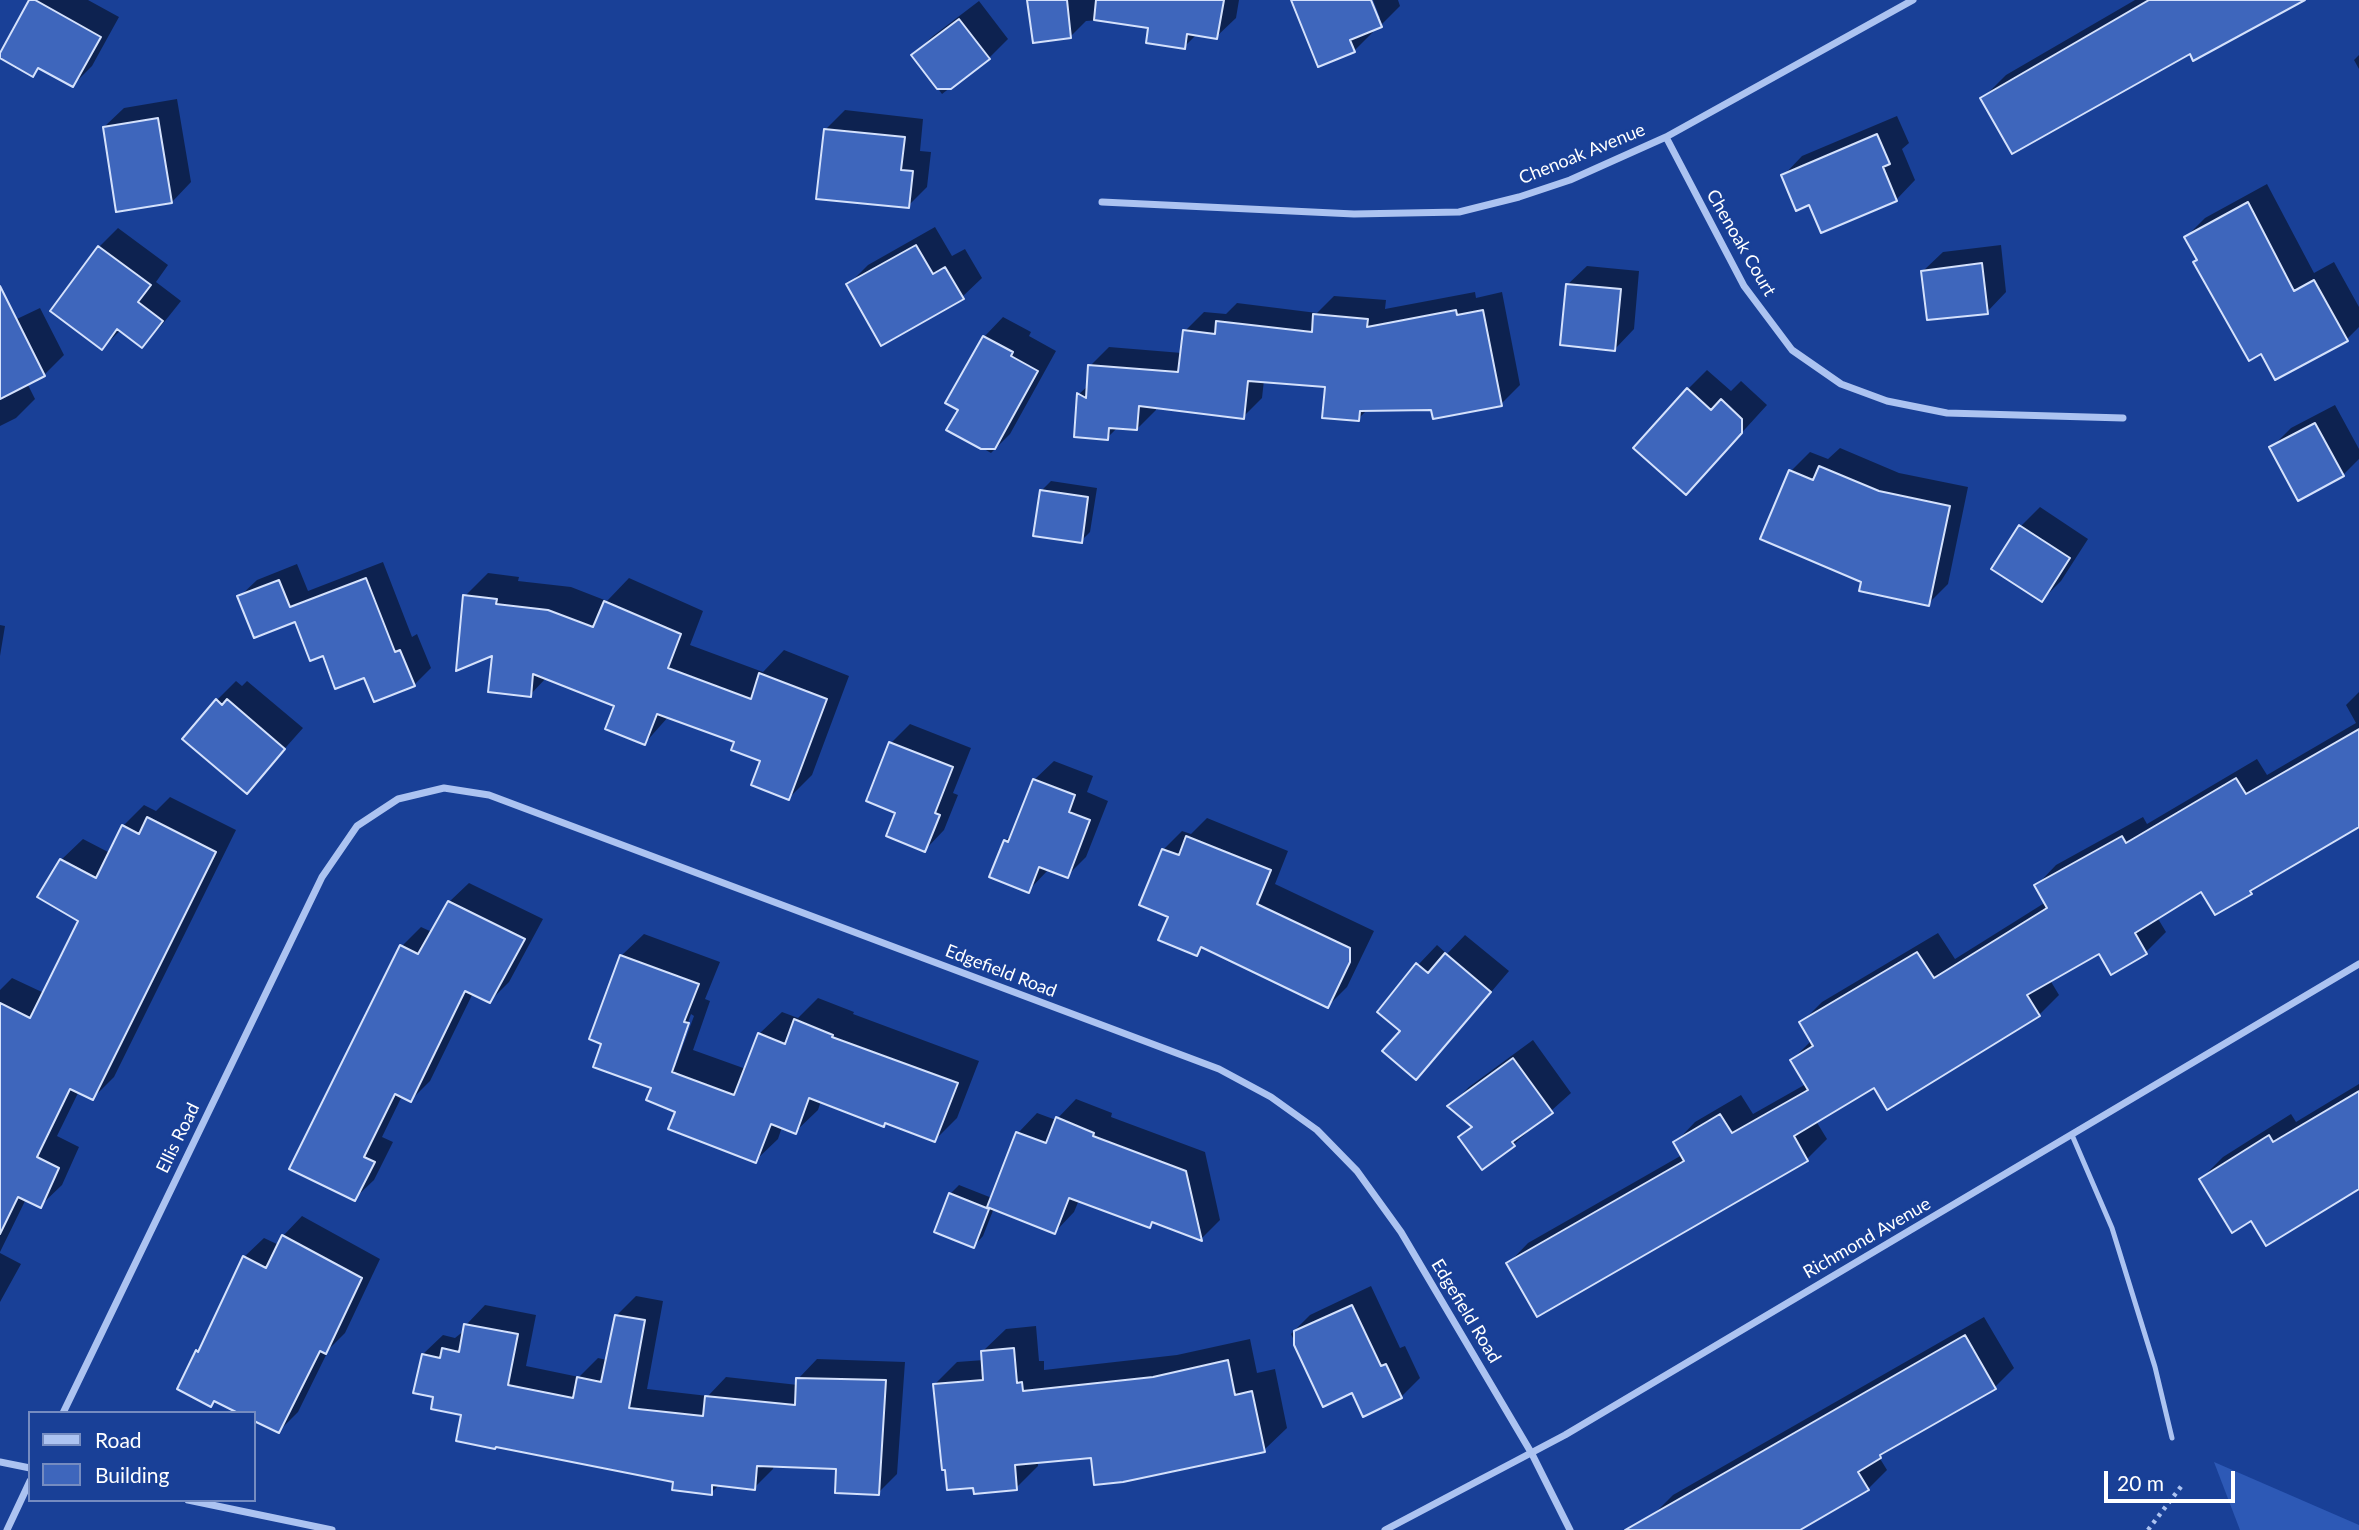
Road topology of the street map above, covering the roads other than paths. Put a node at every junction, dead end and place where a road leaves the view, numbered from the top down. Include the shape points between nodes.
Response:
1 (1913, 0) edge
2 (1666, 137) junction
3 (1102, 202) dead end
4 (2123, 418) dead end
5 (321, 877) joint
6 (2359, 964) edge
7 (2072, 1135) junction
8 (64, 1411) edge
9 (2172, 1438) dead end
10 (1532, 1454) junction
11 (0, 1462) edge
12 (28, 1468) edge
13 (28, 1485) edge
14 (198, 1502) edge
15 (7, 1530) edge
16 (331, 1530) edge
17 (1385, 1530) edge
18 (1570, 1530) edge

1 - 2 street, Chenoak Avenue
2 - 3 street, Chenoak Avenue via 1570,180 1459,212 1354,214
2 - 4 street, Chenoak Court via 1744,286 1792,350 1841,384 1886,401 1947,413
5 - 8 street, Ellis Road
5 - 10 street, Edgefield Road via 357,826 398,799 444,788 489,795 1219,1069 1317,1130 1357,1171 1401,1232
6 - 7 street, Richmond Avenue
7 - 9 lane via 2112,1228
7 - 10 street, Richmond Avenue
10 - 17 street, Richmond Avenue
10 - 18 street, Edgefield Road
11 - 12 street
13 - 15 street
14 - 16 street

